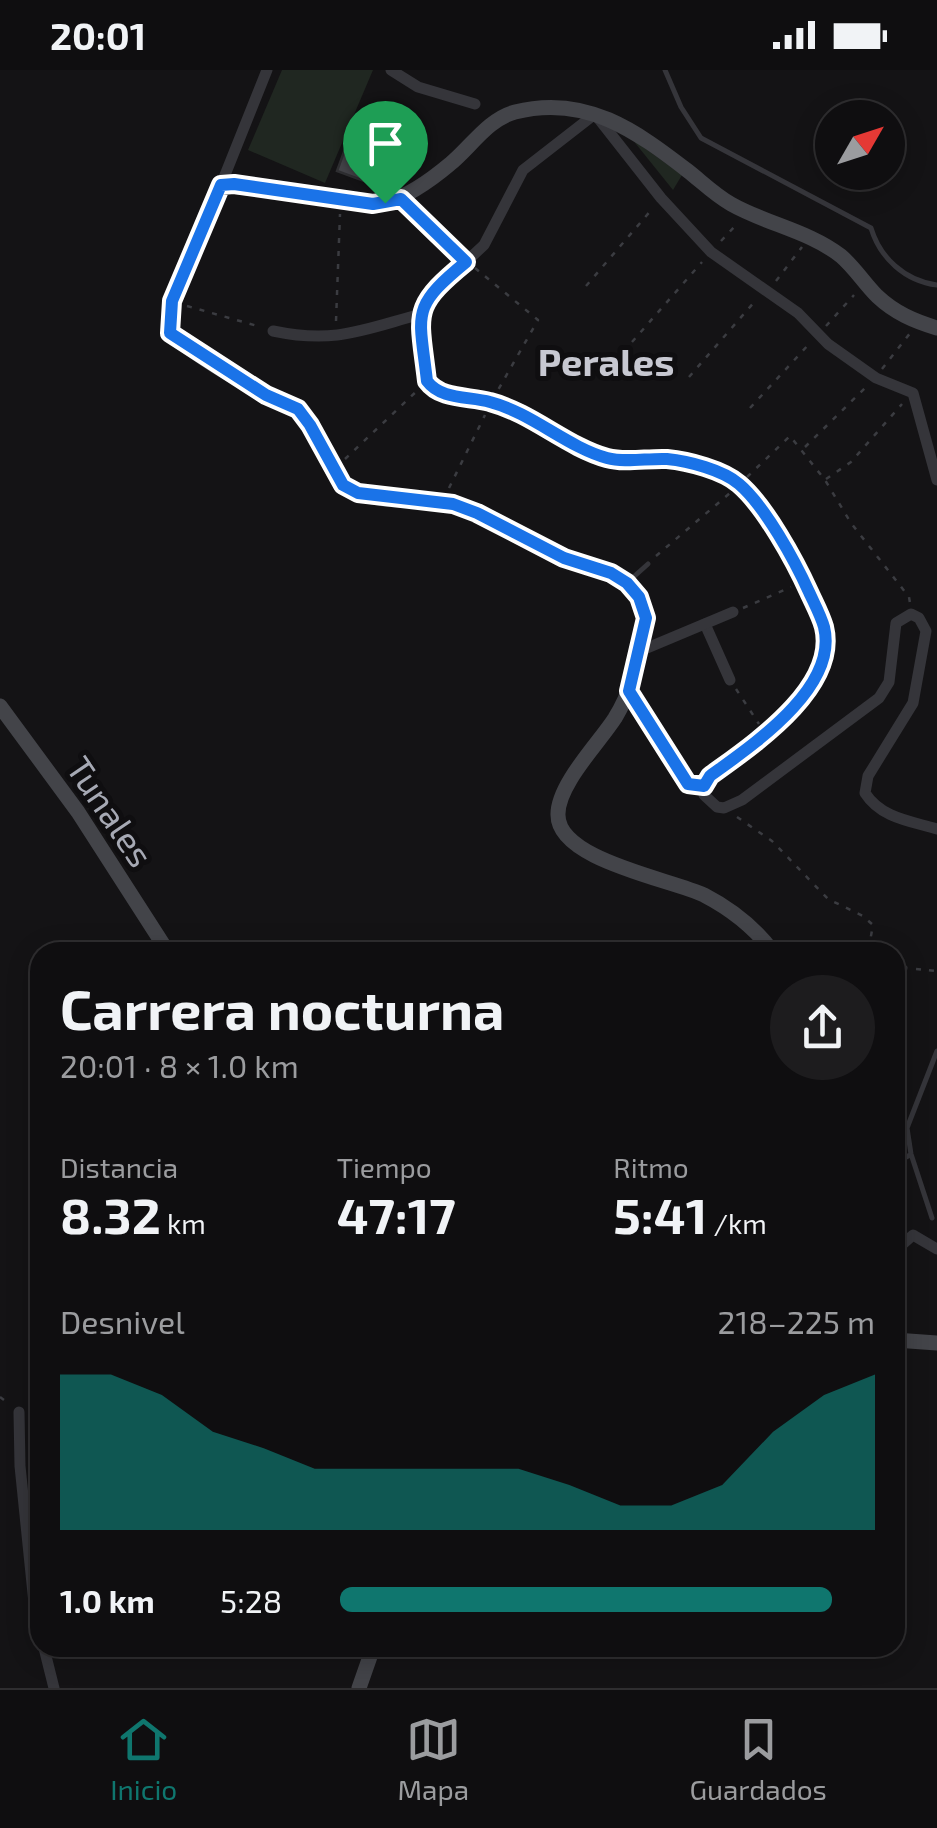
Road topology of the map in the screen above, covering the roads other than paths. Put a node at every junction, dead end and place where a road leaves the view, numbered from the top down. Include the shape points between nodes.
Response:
1 (267, 70) edge
2 (391, 70) edge
3 (665, 70) edge
4 (475, 104) dead end
5 (594, 114) junction
6 (221, 185) junction
7 (937, 285) edge
8 (421, 314) junction
9 (937, 328) edge
10 (273, 331) road end
11 (937, 480) edge
12 (648, 564) road end
13 (627, 583) junction
14 (732, 612) road end
15 (706, 624) junction
16 (640, 652) junction
17 (730, 680) road end
18 (0, 706) edge
19 (937, 829) edge
20 (162, 942) edge
21 (763, 942) edge
22 (937, 1051) edge
23 (907, 1128) joint
24 (911, 1154) junction
25 (905, 1157) edge
26 (932, 1218) dead end
27 (905, 1242) edge
28 (937, 1249) edge
29 (905, 1341) edge
30 (937, 1343) edge
31 (19, 1412) dead end
32 (30, 1564) edge
33 (46, 1657) edge
34 (370, 1657) edge
35 (54, 1688) edge
36 (359, 1688) edge

1 - 6 street
2 - 4 street via 418,87
3 - 7 lane via 701,138 871,228 878,250 914,280
5 - 6 street via 540,108 507,115 401,199 373,204
5 - 8 street via 523,170 484,245 426,299
5 - 9 street via 635,132 725,200 840,256 899,314
5 - 11 street via 712,252 876,378 912,393
6 - 13 street via 172,301 170,333 298,409 343,485 358,493 453,504
8 - 10 street via 336,337
8 - 19 street via 427,381 443,394 491,402 608,458 671,460 728,476 755,501 804,581 825,629 815,680 766,735 710,776 704,795 711,802 724,808 742,800 879,698 889,682 896,623 911,614 926,631 914,703 868,776 865,793 874,806
12 - 13 lane
13 - 16 street via 646,618
14 - 15 street
15 - 16 street
15 - 17 street
16 - 21 street via 616,716 565,789 558,816 565,834 598,859 704,896
18 - 20 street, Tunales
22 - 23 lane
23 - 24 lane
24 - 25 lane
24 - 26 lane
27 - 28 street via 913,1235
29 - 30 street
31 - 32 street
33 - 35 street
34 - 36 street

